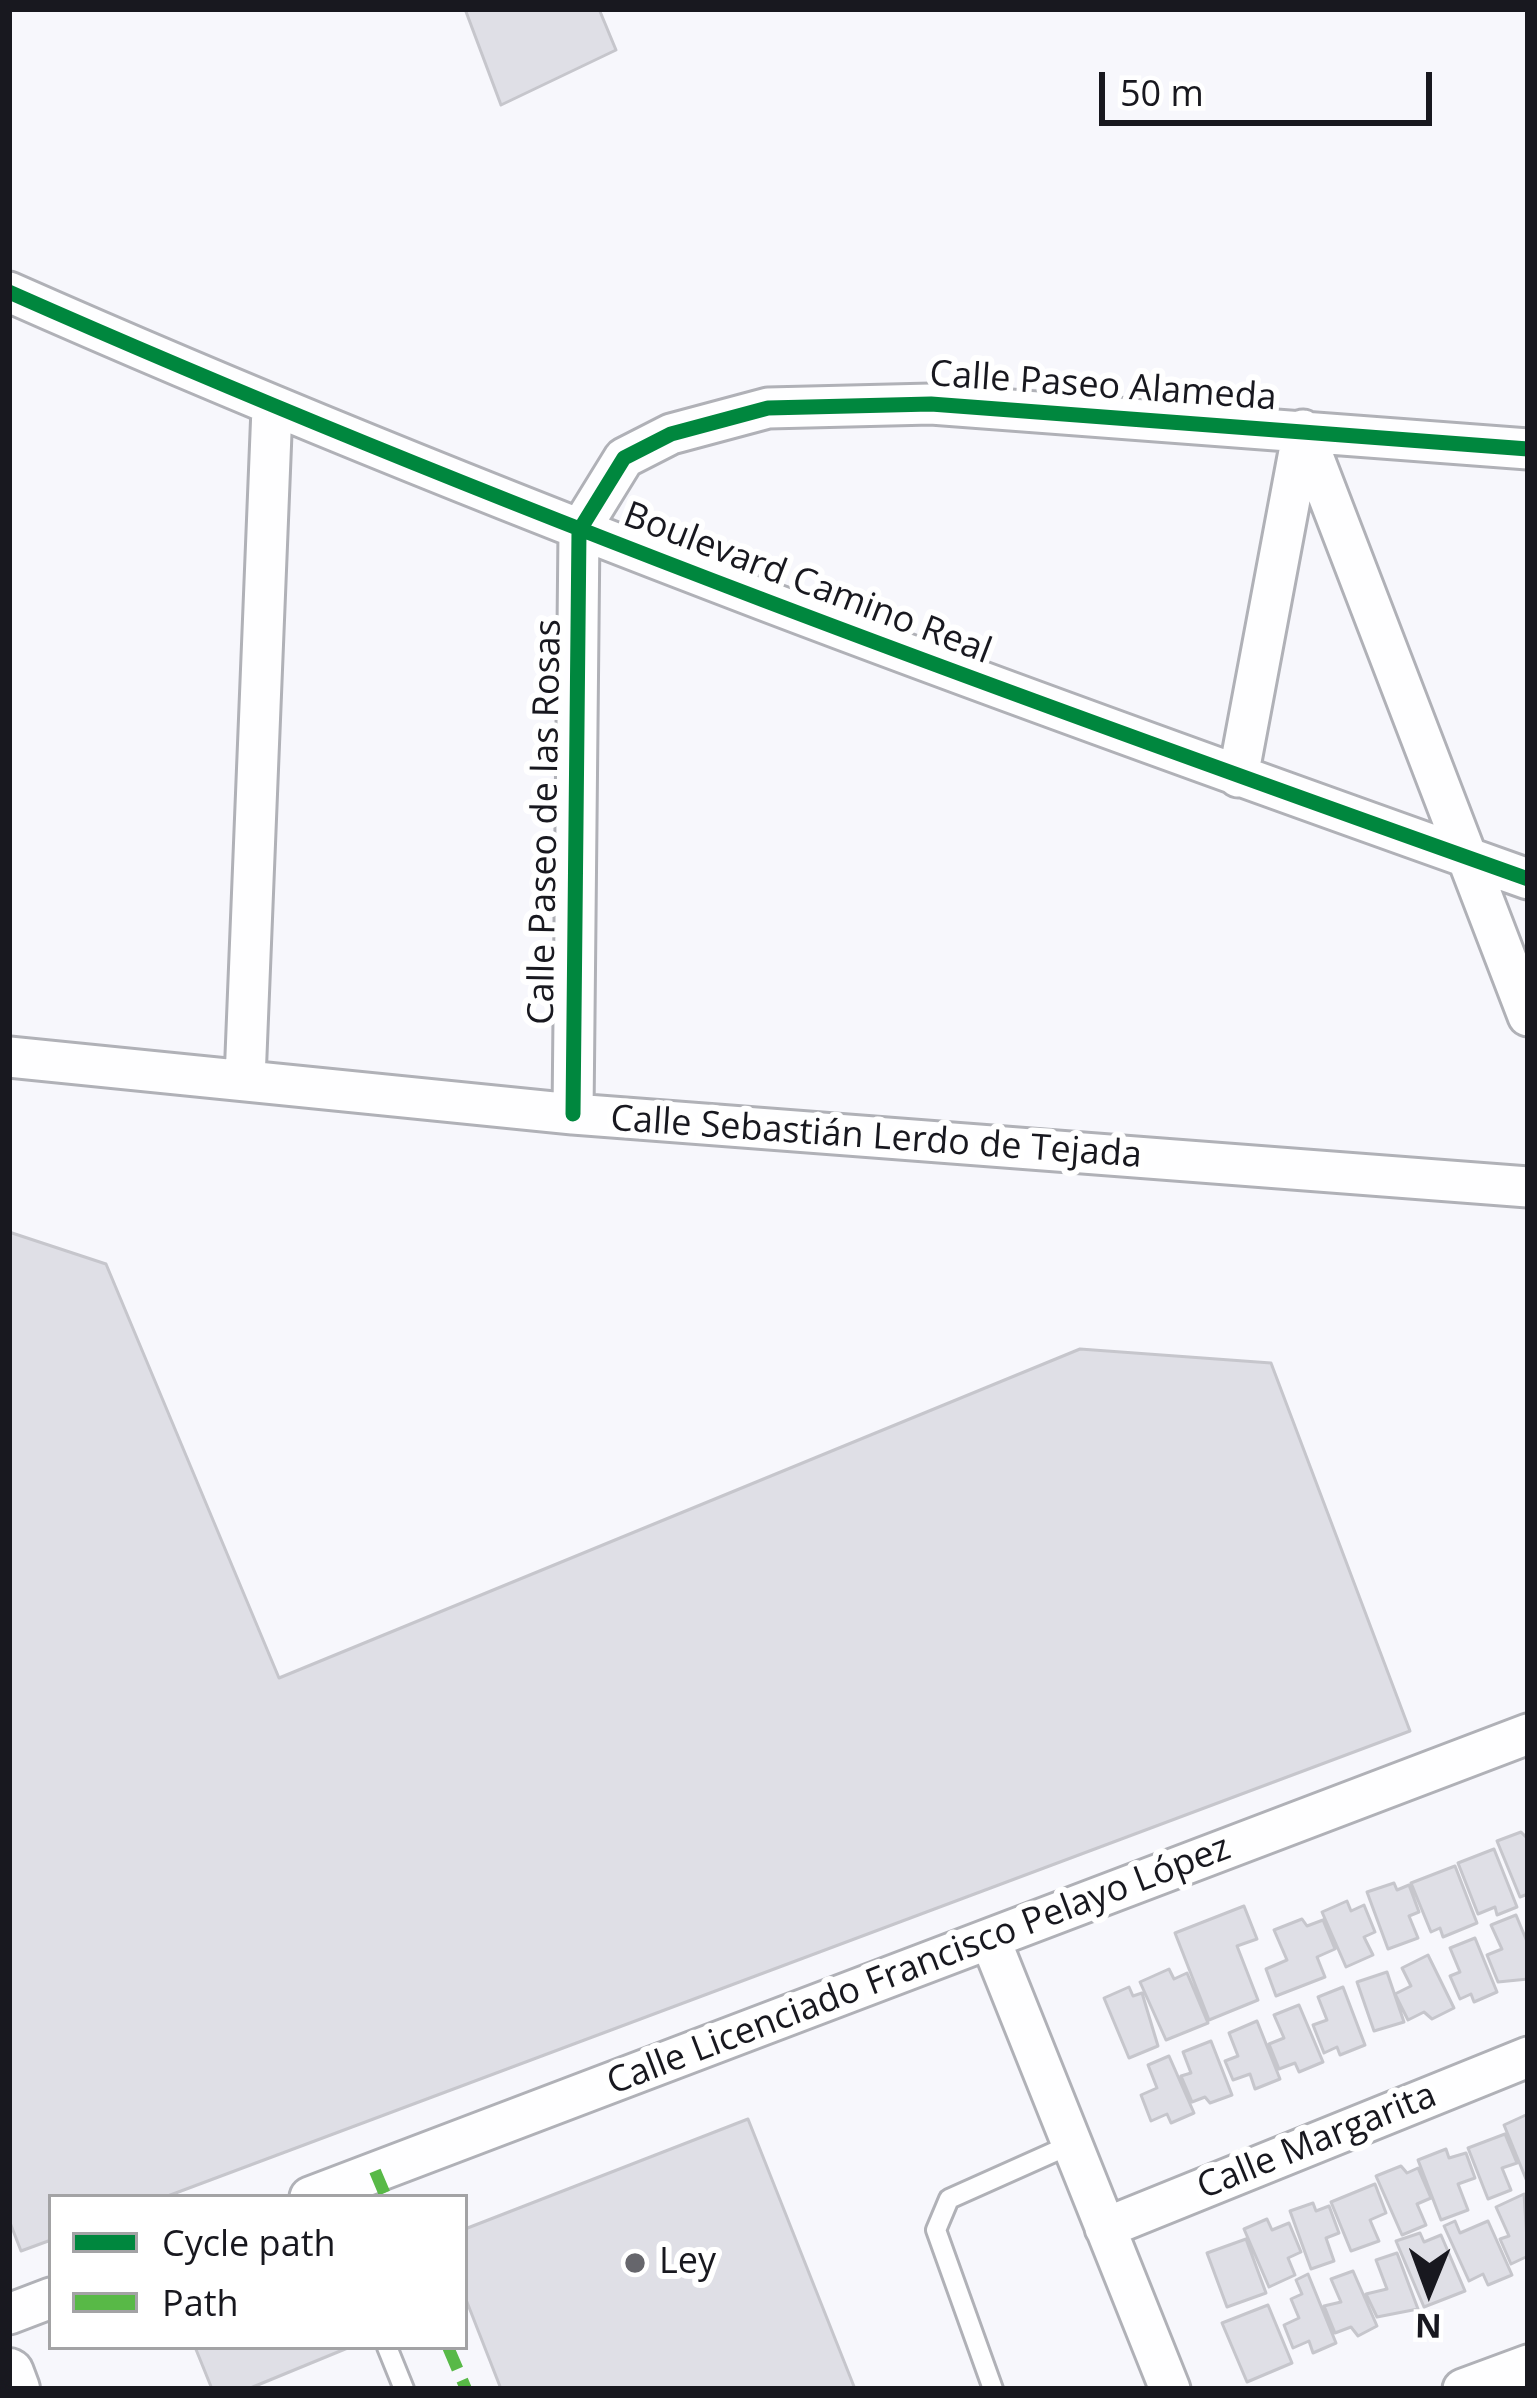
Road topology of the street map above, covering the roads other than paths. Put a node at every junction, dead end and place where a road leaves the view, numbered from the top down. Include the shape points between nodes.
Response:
1 (9, 292) edge
2 (272, 408) junction
3 (1303, 430) junction
4 (1528, 449) edge
5 (580, 530) junction
6 (1238, 777) junction
7 (1466, 857) junction
8 (1528, 880) edge
9 (1528, 1016) edge
10 (9, 1058) edge
11 (244, 1080) junction
12 (573, 1114) junction
13 (1528, 1187) edge
14 (1528, 1734) edge
15 (990, 1939) junction
16 (1528, 2057) edge
17 (1072, 2144) junction
18 (322, 2194) edge
19 (1106, 2228) junction
20 (48, 2299) edge
21 (9, 2314) edge
22 (388, 2350) edge
23 (1528, 2365) edge
24 (9, 2373) edge
25 (15, 2389) edge
26 (404, 2389) edge
27 (993, 2389) edge
28 (1170, 2389) edge
29 (1463, 2389) edge

1 - 2 street, Boulevard Camino Real
2 - 5 street, Boulevard Camino Real
2 - 11 street
3 - 4 street, Calle Paseo Alameda
3 - 5 street, Calle Paseo Alameda via 931,404 768,408 671,434 625,458
3 - 6 street
3 - 7 street
5 - 6 street, Boulevard Camino Real
5 - 12 street, Calle Paseo de las Rosas
6 - 7 street, Boulevard Camino Real
7 - 8 street, Boulevard Camino Real
7 - 9 street
10 - 11 street, Calle Sebastián Lerdo de Tejada
11 - 12 street, Calle Sebastián Lerdo de Tejada
12 - 13 street, Calle Sebastián Lerdo de Tejada
14 - 15 street, Calle Licenciado Francisco Pelayo López
15 - 17 street
15 - 18 street, Calle Licenciado Francisco Pelayo López
16 - 19 street, Calle Margarita
17 - 19 street
17 - 27 lane via 949,2199 936,2230
19 - 28 street
20 - 21 street
22 - 26 lane
23 - 29 street
24 - 25 street

